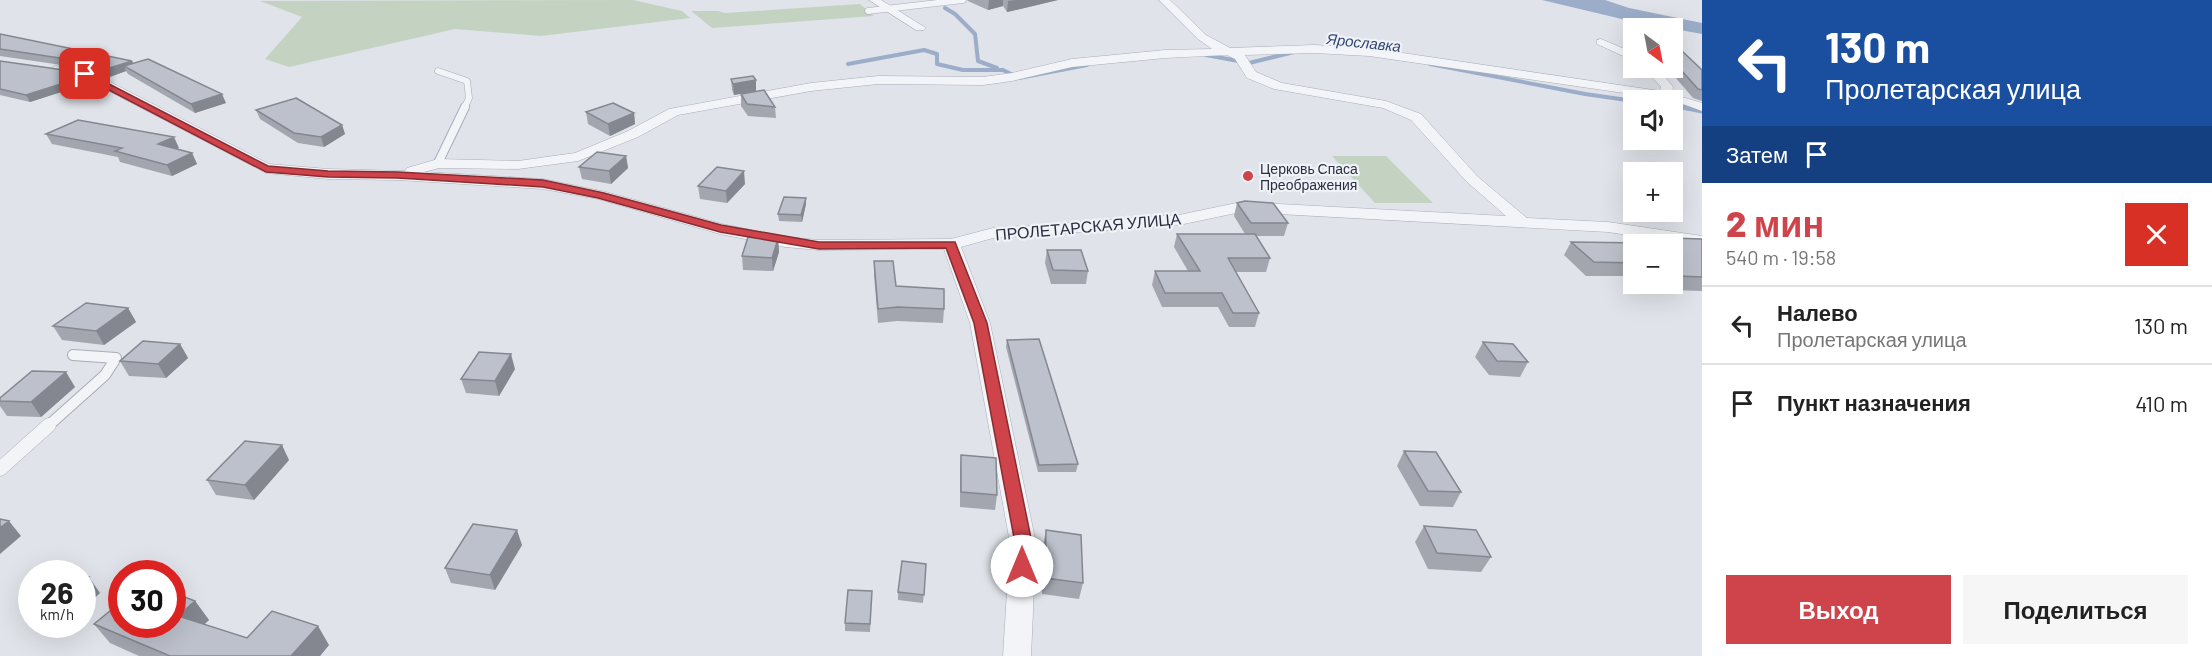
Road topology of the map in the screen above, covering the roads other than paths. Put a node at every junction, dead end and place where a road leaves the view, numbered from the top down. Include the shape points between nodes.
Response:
1 (874, 0) edge
2 (963, 0) edge
3 (1164, 0) edge
4 (890, 10) junction
5 (868, 11) dead end
6 (920, 28) dead end
7 (1601, 42) dead end
8 (1233, 53) junction
9 (1623, 53) edge
10 (43, 68) edge
11 (438, 71) dead end
12 (1625, 90) edge
13 (1683, 101) edge
14 (1702, 107) edge
15 (438, 163) junction
16 (398, 175) junction
17 (1521, 221) junction
18 (1702, 241) edge
19 (951, 244) junction
20 (73, 355) dead end
21 (0, 469) edge
22 (1017, 656) edge

1 - 4 street
2 - 4 lane
3 - 8 street via 1202,37
4 - 5 lane
4 - 6 street
7 - 9 street
8 - 12 street via 1314,49 1369,52
8 - 15 street via 1165,54 1072,63 983,81 878,80 822,86 674,112 578,157 518,165
8 - 17 street via 1251,75 1279,86 1386,105 1416,117 1473,179
10 - 16 street, ПРОЛЕТАРСКАЯ УЛИЦА via 85,74 266,168
11 - 15 lane via 467,81 469,98
13 - 14 street
15 - 16 street
16 - 19 street, ПРОЛЕТАРСКАЯ УЛИЦА via 543,184 785,242
17 - 18 street, ПРОЛЕТАРСКАЯ УЛИЦА via 1608,227
17 - 19 street, ПРОЛЕТАРСКАЯ УЛИЦА via 1241,207 1179,220 993,233
19 - 22 street via 980,323 1023,543
20 - 21 lane via 116,358 105,375

